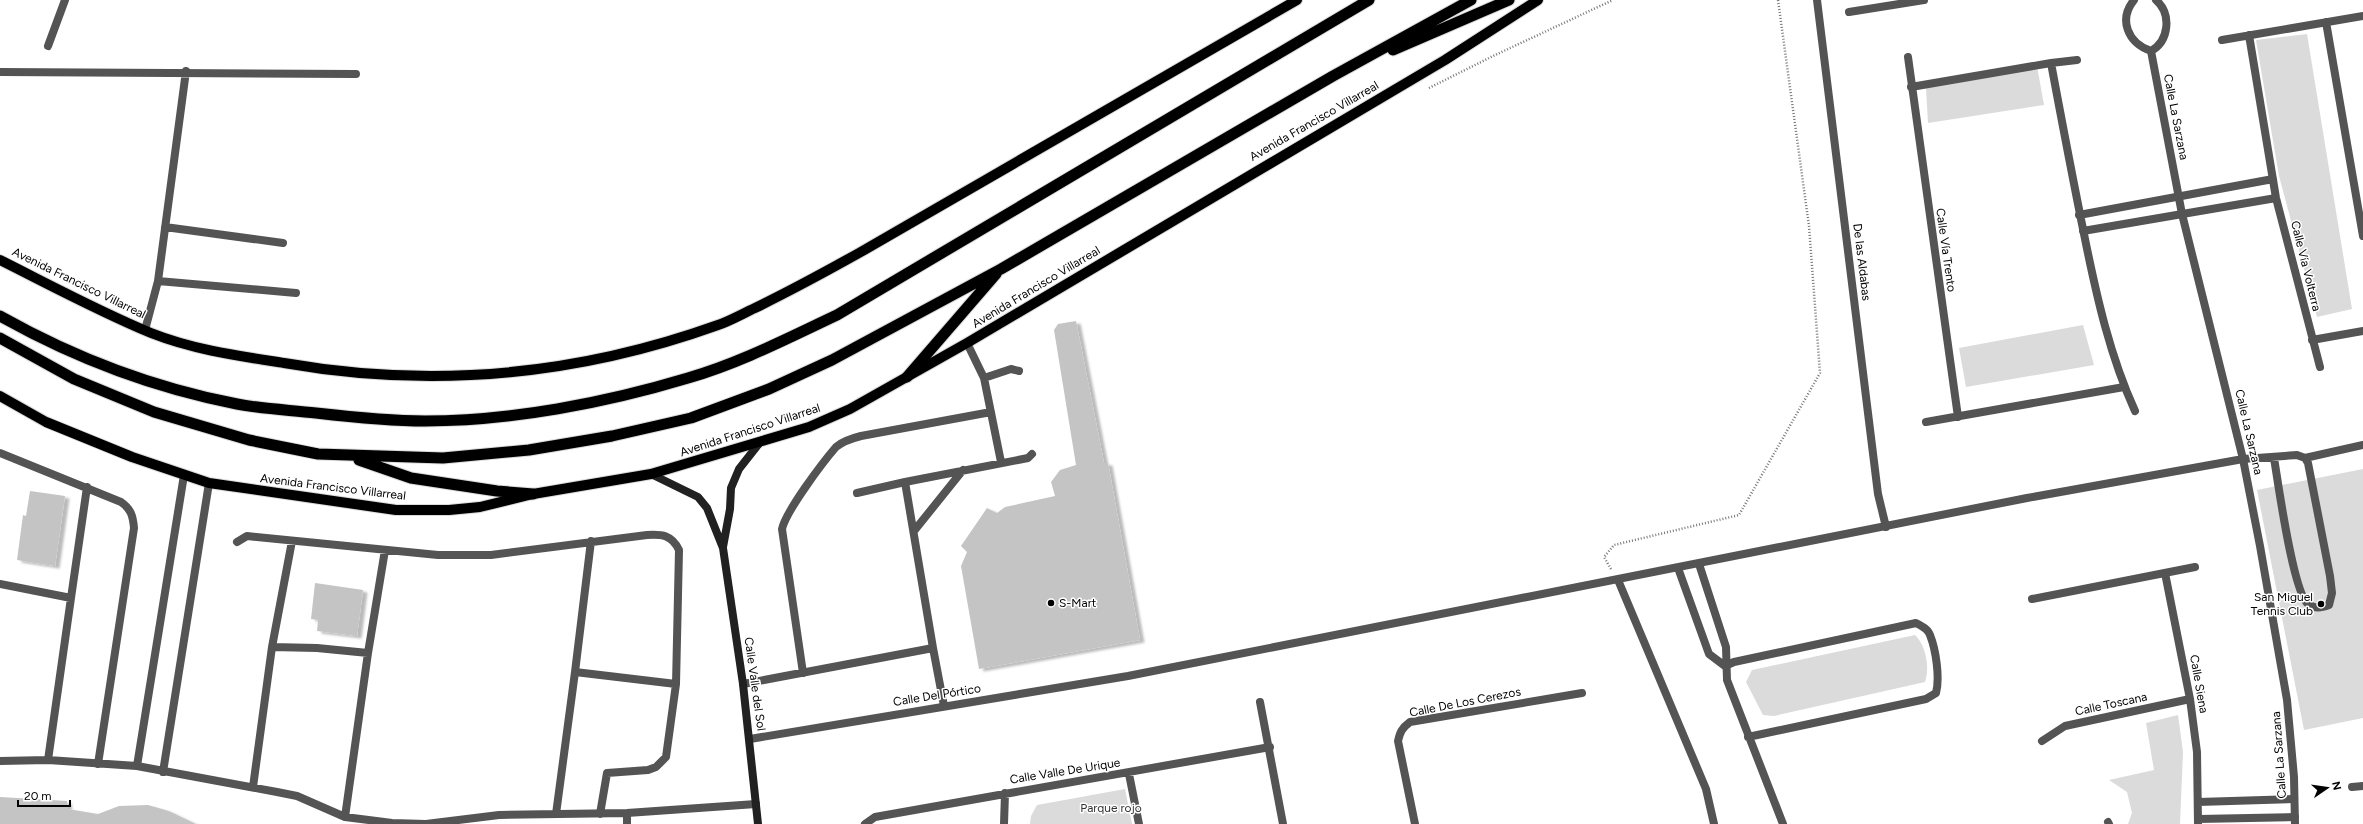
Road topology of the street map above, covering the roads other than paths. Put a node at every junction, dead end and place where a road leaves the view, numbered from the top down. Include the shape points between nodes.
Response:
1 (65, 0) edge
2 (1297, 0) edge
3 (1355, 0) edge
4 (1369, 0) edge
5 (1471, 0) edge
6 (1509, 0) edge
7 (1538, 0) edge
8 (1817, 0) edge
9 (1924, 0) edge
10 (2134, 0) edge
11 (2156, 0) edge
12 (1849, 12) dead end
13 (2363, 16) edge
14 (2326, 22) junction
15 (1313, 34) junction
16 (2249, 35) junction
17 (2222, 40) dead end
18 (48, 46) dead end
19 (2151, 51) junction
20 (1908, 57) dead end
21 (2077, 60) dead end
22 (2051, 63) junction
23 (186, 71) junction
24 (0, 72) edge
25 (356, 74) dead end
26 (1333, 76) junction
27 (1911, 87) junction
28 (2273, 179) junction
29 (2178, 196) junction
30 (2276, 198) junction
31 (2182, 214) junction
32 (2079, 215) junction
33 (165, 228) junction
34 (2083, 231) junction
35 (2363, 236) edge
36 (283, 243) dead end
37 (0, 260) edge
38 (1001, 269) junction
39 (158, 281) junction
40 (296, 293) dead end
41 (0, 316) edge
42 (145, 330) junction
43 (2363, 331) edge
44 (0, 338) edge
45 (2312, 340) junction
46 (967, 343) junction
47 (2320, 367) dead end
48 (1019, 371) dead end
49 (907, 377) junction
50 (984, 378) junction
51 (2124, 387) junction
52 (0, 396) edge
53 (2135, 411) dead end
54 (991, 412) junction
55 (1958, 416) junction
56 (1926, 422) dead end
57 (761, 441) junction
58 (2363, 445) edge
59 (0, 453) edge
60 (1032, 454) dead end
61 (350, 456) junction
62 (2274, 458) junction
63 (2305, 458) junction
64 (2243, 459) junction
65 (1001, 462) junction
66 (963, 470) junction
67 (650, 474) junction
68 (184, 475) junction
69 (905, 482) junction
70 (209, 483) junction
71 (87, 487) junction
72 (856, 493) dead end
73 (534, 494) junction
74 (1886, 527) junction
75 (914, 531) junction
76 (292, 541) junction
77 (591, 541) junction
78 (237, 542) dead end
79 (723, 548) junction
80 (385, 550) junction
81 (1699, 564) junction
82 (2195, 567) dead end
83 (1678, 568) junction
84 (2165, 573) junction
85 (1618, 580) junction
86 (0, 584) edge
87 (71, 598) junction
88 (2032, 599) dead end
89 (272, 647) junction
90 (932, 648) junction
91 (368, 653) junction
92 (1725, 666) junction
93 (575, 672) junction
94 (803, 672) junction
95 (676, 684) junction
96 (744, 684) junction
97 (1582, 693) dead end
98 (2190, 700) junction
99 (1260, 702) dead end
100 (944, 706) junction
101 (1748, 737) junction
102 (750, 739) junction
103 (2042, 741) dead end
104 (1270, 747) junction
105 (0, 760) edge
106 (48, 760) junction
107 (98, 764) junction
108 (137, 766) junction
109 (163, 772) junction
110 (1129, 774) junction
111 (2363, 786) edge
112 (253, 787) junction
113 (2352, 787) dead end
114 (1004, 793) junction
115 (2294, 799) junction
116 (2198, 802) junction
117 (756, 804) junction
118 (627, 813) junction
119 (556, 814) junction
120 (600, 814) junction
121 (345, 817) junction
122 (2198, 821) edge
123 (2295, 821) edge
124 (627, 824) edge
125 (758, 824) edge
126 (865, 824) edge
127 (1004, 824) edge
128 (1139, 824) edge
129 (1283, 824) edge
130 (1415, 824) edge
131 (1714, 824) edge
132 (1783, 824) edge

1 - 18 street
2 - 42 main road, Avenida Francisco Villarreal via 866,250 790,291 719,325 627,352 542,370 470,376 406,377 337,372 210,351
3 - 15 highway
4 - 15 highway
5 - 26 highway
6 - 26 highway
7 - 46 main road, Avenida Francisco Villarreal via 1445,60
8 - 74 street, De las Aldabas via 1878,494
9 - 12 street
10 - 19 street via 2127,12 2127,29 2136,43
11 - 19 street via 2164,10 2166,29 2158,47
13 - 14 street
14 - 16 street
14 - 35 street
15 - 41 highway via 837,314 763,350 690,377 610,399 502,416 425,421 345,417 238,404 144,379 48,343
16 - 17 street
16 - 28 street, Calle Vía Volterra
19 - 29 street, Calle La Sarzana
20 - 27 street, Calle Vía Trento
21 - 22 street
22 - 27 street
22 - 32 street
23 - 24 street
23 - 25 street
23 - 33 street
26 - 38 highway
27 - 55 street, Calle Vía Trento
28 - 29 street
28 - 30 street, Calle Vía Volterra
29 - 31 street, Calle La Sarzana
29 - 32 street
30 - 31 street
30 - 45 street, Calle Vía Volterra
31 - 34 street
31 - 64 street, Calle La Sarzana
32 - 34 street
33 - 36 street
33 - 39 street
34 - 51 street via 2100,313
37 - 42 main road, Avenida Francisco Villarreal
38 - 49 highway
38 - 61 highway via 832,360 769,389 691,418 612,436 529,450 443,458
39 - 40 street
39 - 42 street
43 - 45 street
44 - 61 highway via 74,379 154,412 250,440 318,454
45 - 47 street, Calle Vía Volterra
46 - 49 main road, Avenida Francisco Villarreal
46 - 50 street
48 - 50 street via 1011,369
49 - 57 main road, Avenida Francisco Villarreal via 850,409 809,428
50 - 54 street
51 - 53 street
51 - 55 street
52 - 68 main road, Avenida Francisco Villarreal via 46,422 132,458
54 - 65 street
54 - 94 street via 845,441 837,446 809,484 784,520 782,529
55 - 56 street
57 - 67 main road, Avenida Francisco Villarreal
57 - 79 main road, Calle Valle del Sol via 740,469 732,488
58 - 63 street, Calle Del Pórtico
59 - 71 street
60 - 65 street via 1028,458
61 - 73 highway via 411,478
62 - 63 street, Calle Del Pórtico via 2297,455
62 - 63 street via 2297,583 2308,603 2319,608 2329,605 2332,593
62 - 64 street, Calle Del Pórtico
64 - 74 street, Calle Del Pórtico via 2027,498
64 - 115 street, Calle La Sarzana via 2287,700
65 - 66 street
66 - 69 street
66 - 75 street
67 - 73 main road, Avenida Francisco Villarreal
67 - 79 main road, Calle Valle del Sol via 698,497 707,508
68 - 70 main road, Avenida Francisco Villarreal
68 - 108 street
69 - 72 street
69 - 75 street
70 - 73 main road, Avenida Francisco Villarreal via 396,510 480,507
70 - 109 street
71 - 87 street
71 - 107 street via 128,507 134,528
74 - 81 street, Calle Del Pórtico
75 - 90 street
76 - 78 street via 247,536
76 - 80 street
76 - 89 street
77 - 80 street via 491,555 438,555
77 - 93 street
77 - 95 street via 660,534 670,537 676,543 679,550
79 - 96 main road, Calle Valle del Sol
80 - 91 street
81 - 83 street, Calle Del Pórtico
81 - 92 street via 1726,647
82 - 84 street
83 - 85 street, Calle Del Pórtico
83 - 92 street via 1709,654
84 - 88 street
84 - 98 street, Calle Siena
85 - 100 street, Calle Del Pórtico via 1128,676
85 - 131 street via 1706,789
86 - 87 street
87 - 106 street
89 - 91 street
89 - 112 street
90 - 94 street
90 - 100 street
91 - 121 street
92 - 101 street via 1727,680
92 - 101 street via 1916,623 1924,626 1930,634 1939,681 1936,693 1926,699
93 - 95 street
93 - 119 street
94 - 96 street
95 - 120 street via 666,757 656,768 607,773
96 - 102 main road, Calle Valle del Sol
97 - 130 street, Calle De Los Cerezos via 1410,722 1404,726 1398,741
98 - 103 street, Calle Toscana via 2065,726
98 - 116 street, Calle Siena via 2197,752
99 - 104 street
100 - 102 street, Calle Del Pórtico
101 - 132 street
102 - 117 main road, Calle Valle del Sol
104 - 110 street, Calle Valle De Urique
104 - 129 street
105 - 106 street
106 - 107 street
107 - 108 street
108 - 109 street
109 - 112 street
110 - 114 street, Calle Valle De Urique
110 - 128 street
111 - 113 street
112 - 121 street via 297,796
114 - 126 street, Calle Valle De Urique via 875,817
114 - 127 street
115 - 116 street
115 - 123 street, Calle La Sarzana
116 - 122 street, Calle Siena
117 - 118 street
117 - 125 main road, Calle Valle del Sol
118 - 120 street
118 - 124 street
119 - 120 street
119 - 121 street via 499,815 426,824 392,824
122 - 123 street, Calle Siena

